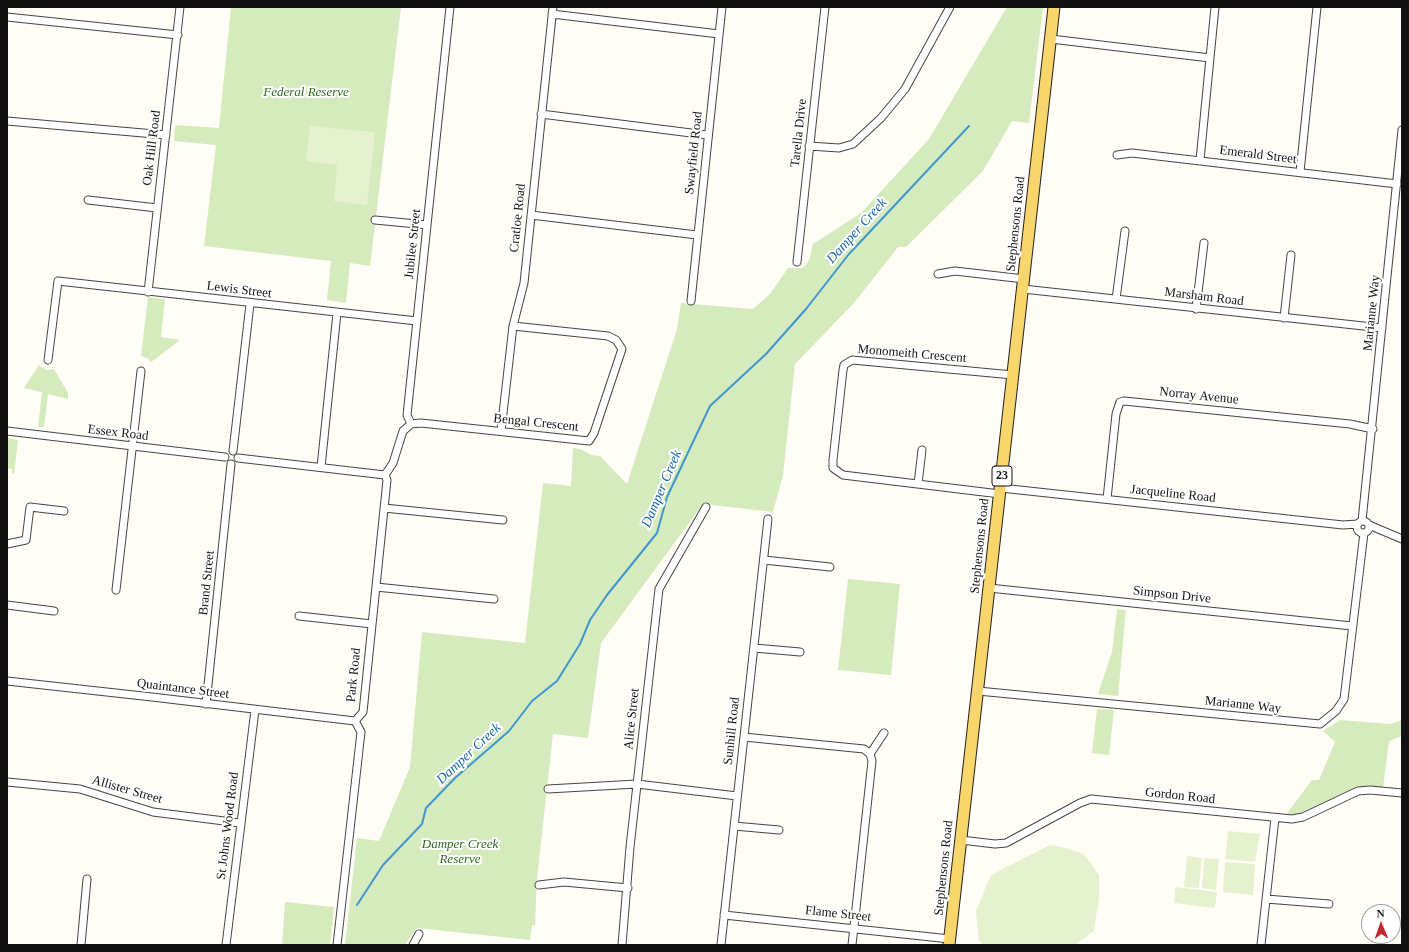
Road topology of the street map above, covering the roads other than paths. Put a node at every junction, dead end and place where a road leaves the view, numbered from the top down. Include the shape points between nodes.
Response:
1 (180, 7) edge
2 (450, 7) edge
3 (722, 7) edge
4 (825, 7) edge
5 (950, 7) edge
6 (1054, 7) edge
7 (1215, 7) edge
8 (1317, 7) edge
9 (553, 10) edge
10 (7, 17) edge
11 (719, 34) junction
12 (178, 35) junction
13 (1051, 39) junction
14 (1210, 58) junction
15 (541, 114) junction
16 (7, 121) edge
17 (1402, 130) edge
18 (166, 135) junction
19 (707, 135) junction
20 (809, 146) junction
21 (1117, 155) dead end
22 (1200, 160) junction
23 (1300, 172) junction
24 (1397, 184) junction
25 (1399, 197) edge
26 (88, 200) dead end
27 (157, 208) junction
28 (531, 215) junction
29 (375, 220) dead end
30 (427, 225) junction
31 (1125, 231) dead end
32 (697, 236) junction
33 (1204, 243) dead end
34 (1291, 255) dead end
35 (797, 262) dead end
36 (938, 274) dead end
37 (1023, 284) junction
38 (148, 292) junction
39 (1116, 298) junction
40 (691, 301) dead end
41 (250, 304) junction
42 (1196, 309) junction
43 (337, 313) junction
44 (1284, 318) junction
45 (417, 321) junction
46 (512, 326) junction
47 (1382, 328) junction
48 (48, 360) dead end
49 (140, 371) dead end
50 (1013, 375) junction
51 (411, 424) junction
52 (1373, 429) junction
53 (7, 431) edge
54 (501, 431) junction
55 (132, 447) junction
56 (922, 450) dead end
57 (232, 451) junction
58 (226, 457) junction
59 (238, 458) junction
60 (231, 464) junction
61 (321, 467) junction
62 (385, 475) junction
63 (918, 484) junction
64 (1000, 491) junction
65 (1107, 499) junction
66 (706, 507) dead end
67 (384, 508) junction
68 (64, 511) dead end
69 (768, 519) dead end
70 (503, 520) dead end
71 (1363, 527) junction
72 (1402, 539) edge
73 (7, 544) edge
74 (764, 560) junction
75 (830, 567) dead end
76 (376, 587) junction
77 (989, 588) junction
78 (116, 590) dead end
79 (494, 599) dead end
80 (7, 605) edge
81 (54, 611) dead end
82 (299, 616) dead end
83 (372, 624) junction
84 (1352, 626) junction
85 (754, 648) junction
86 (800, 652) dead end
87 (7, 682) edge
88 (978, 691) junction
89 (206, 704) junction
90 (255, 710) junction
91 (355, 721) junction
92 (884, 732) dead end
93 (744, 737) junction
94 (870, 754) junction
95 (7, 782) edge
96 (637, 784) junction
97 (548, 789) dead end
98 (1402, 793) edge
99 (737, 796) junction
100 (1275, 818) junction
101 (240, 823) junction
102 (734, 826) junction
103 (779, 830) dead end
104 (961, 840) junction
105 (87, 879) dead end
106 (539, 885) dead end
107 (628, 888) junction
108 (1266, 899) junction
109 (1329, 904) dead end
110 (724, 916) junction
111 (854, 928) junction
112 (419, 934) dead end
113 (950, 942) edge
114 (81, 945) edge
115 (226, 945) edge
116 (337, 945) edge
117 (413, 945) edge
118 (622, 945) edge
119 (721, 945) edge
120 (852, 945) edge
121 (1261, 945) edge

1 - 12 street, Oak Hill Road
2 - 30 street, Jubilee Street
3 - 11 street, Swayfield Road
4 - 20 street, Tarella Drive
5 - 20 street via 905,89 881,118 853,144 839,148
6 - 13 main road, Stephensons Road / 23
7 - 14 street
8 - 23 street
9 - 11 street
9 - 15 street, Cratloe Road
10 - 12 street
11 - 19 street, Swayfield Road
12 - 18 street, Oak Hill Road
13 - 14 street
13 - 37 main road, Stephensons Road / 23
14 - 22 street
15 - 19 street
15 - 28 street, Cratloe Road
16 - 18 street
17 - 24 street, Marianne Way
18 - 27 street, Oak Hill Road
19 - 32 street, Swayfield Road
20 - 35 street, Tarella Drive
21 - 22 street, Emerald Street via 1132,153
22 - 23 street, Emerald Street
23 - 24 street, Emerald Street
24 - 25 street, Marianne Way
25 - 47 street, Marianne Way
26 - 27 street
27 - 38 street, Oak Hill Road
28 - 32 street
28 - 46 street, Cratloe Road via 524,283
29 - 30 street
30 - 45 street, Jubilee Street
31 - 39 street
32 - 40 street, Swayfield Road
33 - 42 street
34 - 44 street
36 - 37 street, Marsham Road via 955,271
37 - 39 street, Marsham Road
37 - 50 main road, Stephensons Road / 23
38 - 41 street, Lewis Street
38 - 48 street, Lewis Street via 58,281
39 - 42 street, Marsham Road
41 - 43 street, Lewis Street
41 - 57 street
42 - 44 street, Marsham Road
43 - 45 street, Lewis Street
43 - 61 street
44 - 47 street, Marsham Road
45 - 51 street, Jubilee Street via 407,414
46 - 54 street, Cratloe Road
46 - 54 street, Bengal Crescent via 608,336 616,340 622,349 594,433 589,441
47 - 52 street, Marianne Way
49 - 55 street
50 - 63 street, Monomeith Crescent via 857,359 847,362 843,370 833,468 842,475
50 - 64 main road, Stephensons Road / 23
51 - 54 street, Bengal Crescent
51 - 62 street via 403,431 393,463
52 - 65 street, Norray Avenue via 1350,424 1120,402 1116,414
52 - 71 street, Marianne Way
53 - 55 street, Essex Road
55 - 58 street, Essex Road
55 - 78 street
56 - 63 street
57 - 58 street
57 - 59 street
58 - 60 street via 226,461
59 - 60 street via 236,463
59 - 61 street
60 - 89 street, Brand Street
61 - 62 street
62 - 67 street, Park Road via 387,480
63 - 64 street, Monomeith Crescent
64 - 65 street, Jacqueline Road
64 - 77 main road, Stephensons Road / 23
65 - 71 street, Jacqueline Road
66 - 96 street, Alice Street via 659,588
67 - 70 street
67 - 76 street, Park Road
68 - 73 street via 30,507 26,540
69 - 74 street, Sunhill Road
71 - 72 street, Jacqueline Road
71 - 84 street, Marianne Way
74 - 75 street
74 - 85 street, Sunhill Road
76 - 79 street
76 - 83 street, Park Road
77 - 84 street, Simpson Drive
77 - 88 main road, Stephensons Road / 23
80 - 81 street
82 - 83 street
83 - 91 street, Park Road via 363,712
84 - 88 street, Marianne Way via 1344,699 1336,711 1320,724
85 - 86 street
85 - 93 street, Sunhill Road
87 - 89 street, Quaintance Street via 152,696
88 - 104 main road, Stephensons Road / 23
89 - 90 street, Quaintance Street
90 - 91 street, Quaintance Street
90 - 101 street, St Johns Wood Road
91 - 116 street, Park Road via 360,732
92 - 94 street
93 - 94 street via 864,749
93 - 99 street, Sunhill Road
94 - 111 street via 872,761
95 - 101 street, Allister Street via 80,789 153,812
96 - 97 street
96 - 99 street
96 - 107 street, Alice Street
98 - 100 street, Gordon Road via 1358,791 1303,818
99 - 102 street, Sunhill Road
100 - 104 street, Gordon Road via 1091,799 1006,843
100 - 108 street
101 - 115 street, St Johns Wood Road
102 - 103 street
102 - 110 street, Sunhill Road
104 - 113 main road, Stephensons Road / 23
105 - 114 street
106 - 107 street via 564,882
107 - 118 street, Alice Street
108 - 109 street
108 - 121 street
110 - 111 street, Flame Street
110 - 119 street, Sunhill Road
111 - 113 street, Flame Street
111 - 120 street
112 - 117 street

